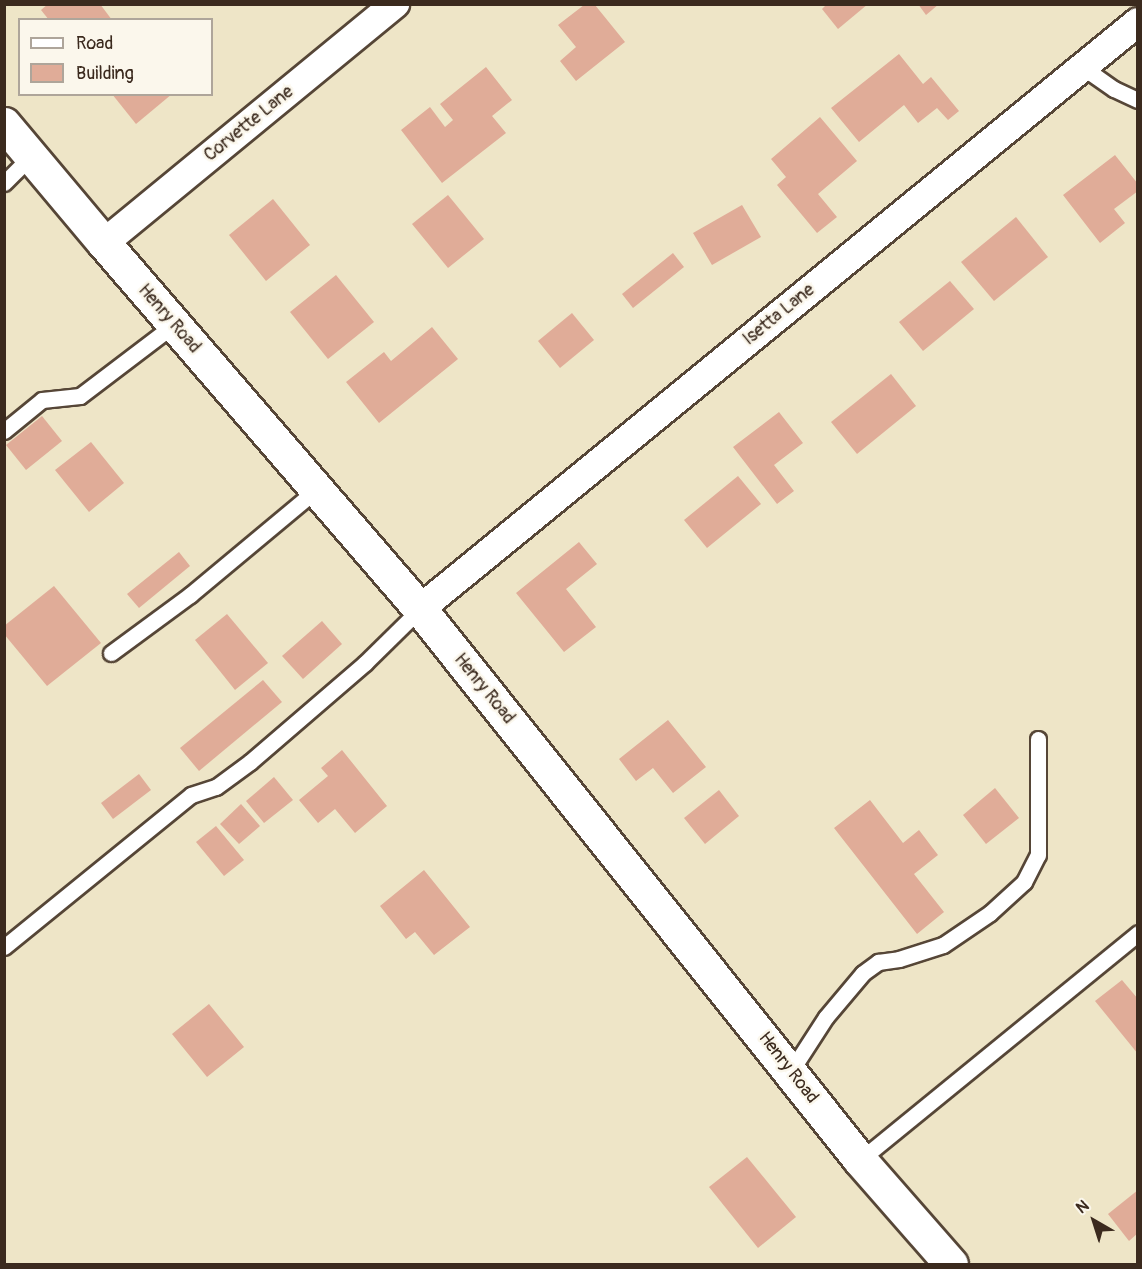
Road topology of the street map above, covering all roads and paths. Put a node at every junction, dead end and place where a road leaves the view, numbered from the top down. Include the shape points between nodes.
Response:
1 (395, 4) edge
2 (1137, 22) edge
3 (1077, 71) junction
4 (1137, 100) edge
5 (4, 124) edge
6 (32, 156) junction
7 (4, 183) edge
8 (104, 243) junction
9 (175, 324) junction
10 (4, 431) edge
11 (317, 489) junction
12 (420, 609) junction
13 (111, 653) dead end
14 (1038, 739) dead end
15 (1137, 933) edge
16 (4, 947) edge
17 (791, 1071) junction
18 (860, 1160) junction
19 (951, 1264) edge

1 - 8 street, Corvette Lane
2 - 3 street, Isetta Lane
3 - 4 lane via 1091,73
3 - 12 street, Isetta Lane
5 - 6 street, Henry Road
6 - 7 lane
6 - 8 street, Henry Road
8 - 9 street, Henry Road
9 - 10 lane via 80,396 42,400
9 - 11 street, Henry Road
11 - 12 street, Henry Road
11 - 13 lane via 190,594
12 - 16 lane via 365,663 250,762 216,787 191,795
12 - 17 street, Henry Road
14 - 17 lane via 1038,855 1024,882 990,913 943,945 878,962 863,973 826,1017
15 - 18 lane
17 - 18 street, Henry Road
18 - 19 street, Henry Road

